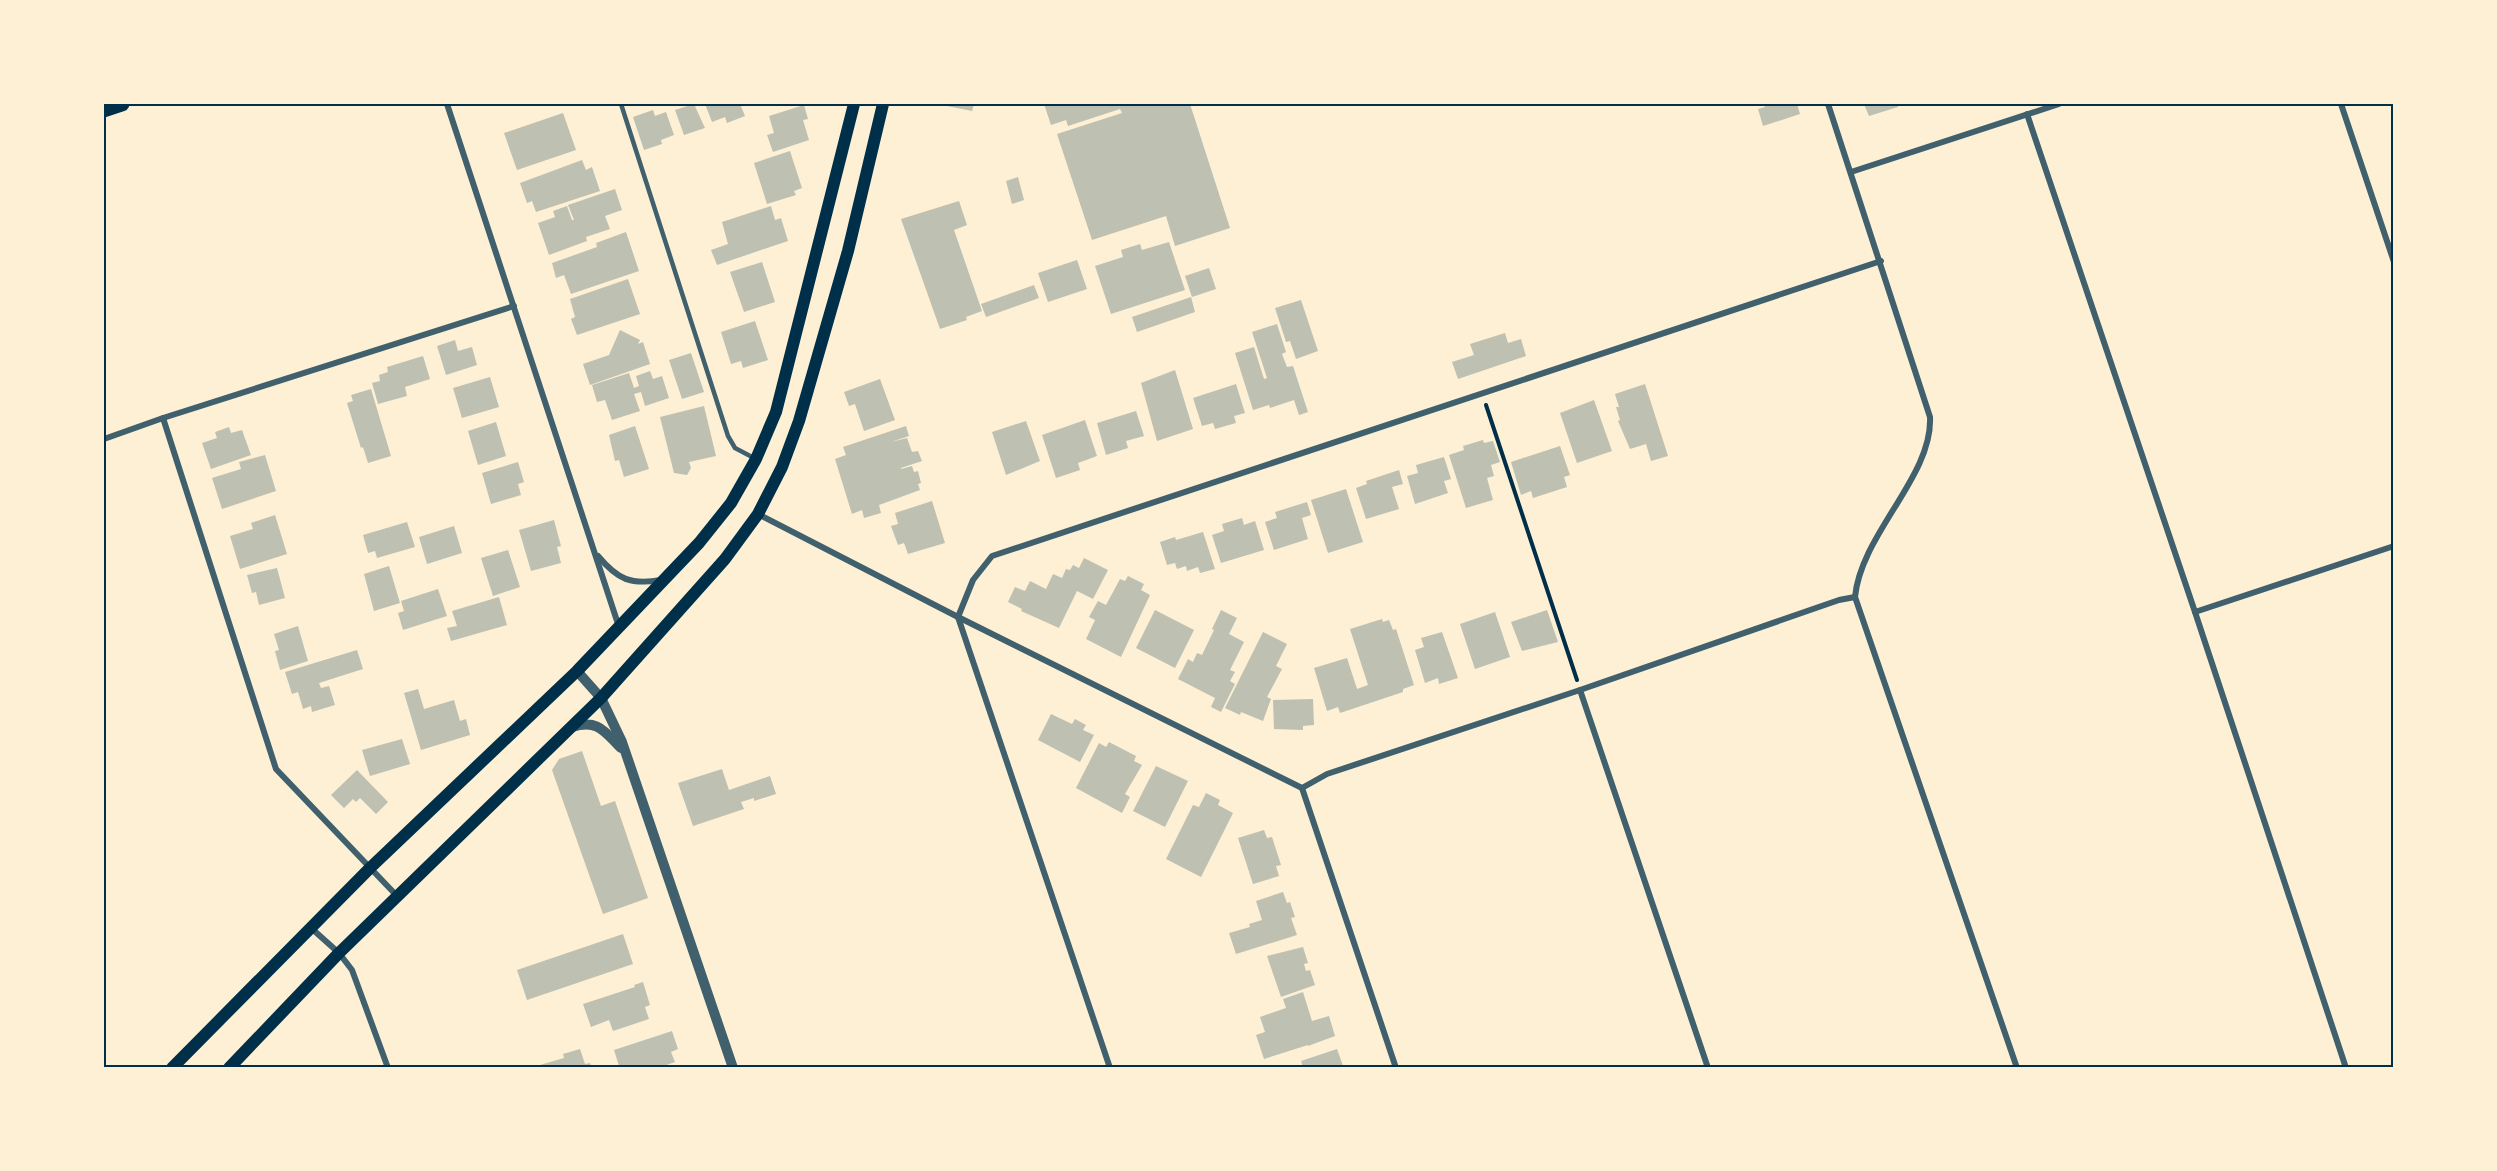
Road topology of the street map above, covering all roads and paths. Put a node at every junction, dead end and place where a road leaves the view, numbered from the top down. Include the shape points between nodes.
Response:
1 (122, 104) edge
2 (447, 104) edge
3 (621, 104) edge
4 (854, 104) edge
5 (883, 104) edge
6 (1828, 104) edge
7 (2059, 104) edge
8 (2341, 104) edge
9 (104, 110) edge
10 (2027, 114) junction
11 (1851, 172) junction
12 (1881, 261) junction
13 (2394, 262) edge
14 (514, 306) junction
15 (1482, 393) junction
16 (164, 418) junction
17 (104, 440) edge
18 (756, 459) junction
19 (758, 514) junction
20 (2394, 546) edge
21 (595, 553) junction
22 (665, 579) junction
23 (1855, 597) junction
24 (2195, 612) junction
25 (958, 617) junction
26 (619, 627) junction
27 (577, 671) junction
28 (1580, 690) junction
29 (601, 698) junction
30 (571, 728) junction
31 (626, 753) junction
32 (1302, 788) junction
33 (370, 868) junction
34 (398, 897) junction
35 (310, 927) junction
36 (339, 953) junction
37 (172, 1068) edge
38 (229, 1068) edge
39 (388, 1068) edge
40 (733, 1068) edge
41 (1110, 1068) edge
42 (1396, 1068) edge
43 (1708, 1068) edge
44 (2017, 1068) edge
45 (2346, 1068) edge

1 - 9 main road
2 - 14 street
3 - 18 lane via 728,436 735,448
4 - 18 main road via 776,412
5 - 19 main road via 848,251 799,421 782,467
6 - 11 street
7 - 10 street
8 - 13 street
10 - 11 street
10 - 24 street
11 - 12 street
12 - 15 street
12 - 23 street via 1925,398 1931,432 1924,453 1865,559
14 - 16 street
14 - 21 street
15 - 25 street via 992,556 973,580
15 - 28 path
16 - 17 street
16 - 33 street via 276,769
18 - 22 main road via 731,503
19 - 25 street
19 - 29 main road via 724,559
20 - 24 street
21 - 22 street via 611,572 638,584
21 - 26 street
22 - 26 main road
23 - 28 street
23 - 44 street
24 - 45 street
25 - 32 street
25 - 41 street
26 - 27 main road
27 - 29 street
27 - 33 main road
28 - 32 street via 1327,774
28 - 43 street
29 - 30 main road
29 - 31 street
30 - 31 street via 584,723 599,726
30 - 34 main road
31 - 40 street
32 - 42 street
33 - 34 street
33 - 35 main road
34 - 36 main road
35 - 36 street
35 - 37 main road
36 - 38 main road
36 - 39 street via 352,970 365,1000

